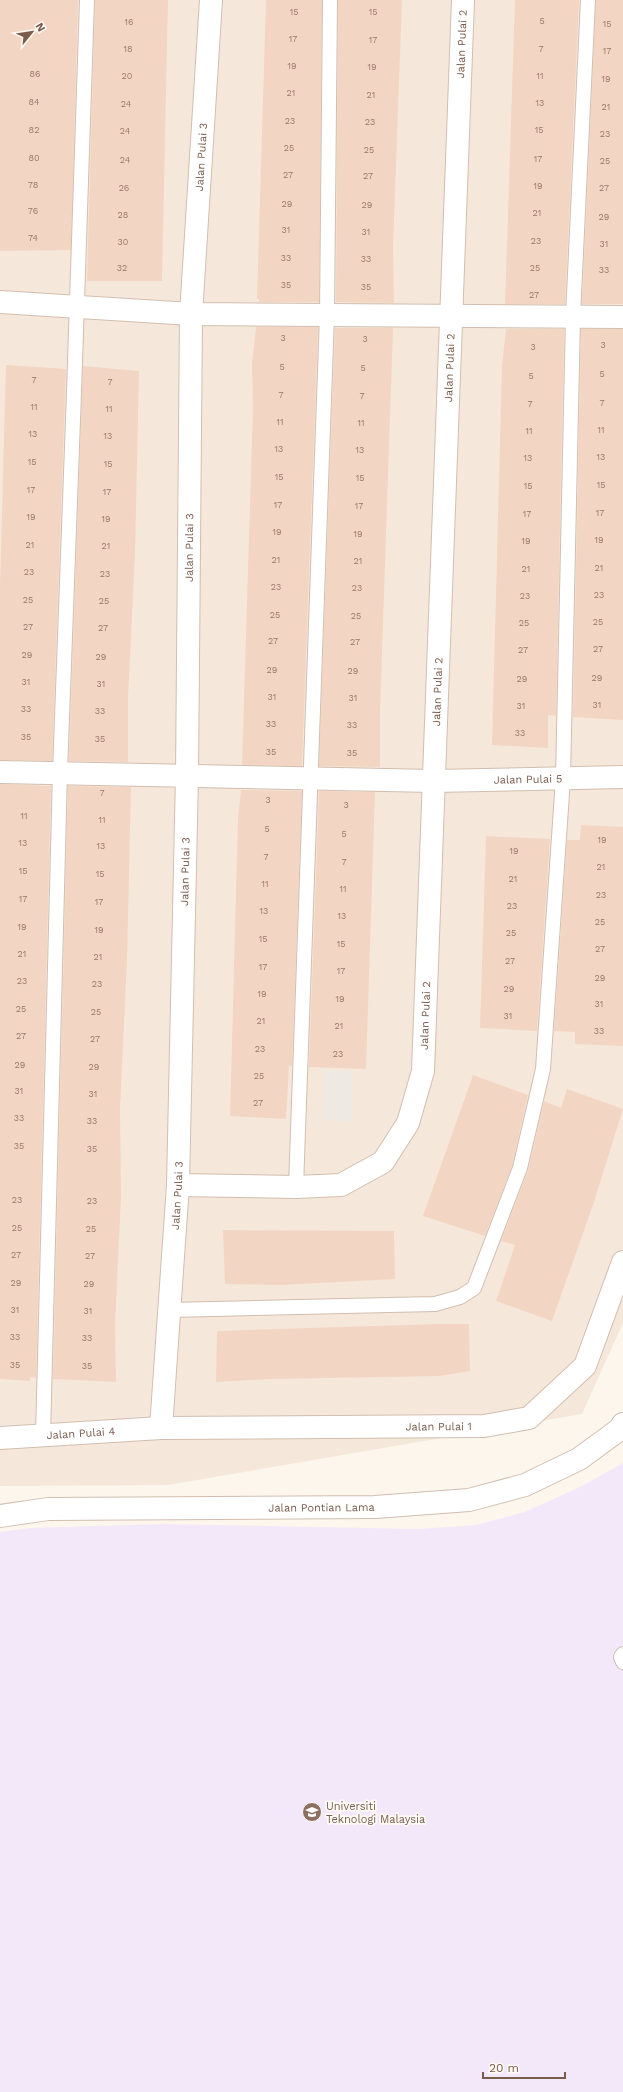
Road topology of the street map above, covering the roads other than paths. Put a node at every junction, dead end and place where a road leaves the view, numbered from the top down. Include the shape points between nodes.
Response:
1 (87, 0) edge
2 (211, 0) edge
3 (330, 0) edge
4 (463, 0) edge
5 (588, 0) edge
6 (0, 302) edge
7 (78, 307) junction
8 (191, 314) junction
9 (327, 315) junction
10 (451, 316) junction
11 (573, 316) junction
12 (623, 317) edge
13 (0, 772) edge
14 (60, 774) junction
15 (187, 776) junction
16 (623, 777) edge
17 (310, 779) junction
18 (563, 779) junction
19 (433, 781) junction
20 (178, 1185) junction
21 (296, 1187) junction
22 (623, 1262) edge
23 (169, 1310) junction
24 (623, 1424) edge
25 (161, 1428) junction
26 (42, 1436) junction
27 (0, 1438) edge
28 (0, 1516) edge
29 (623, 1654) edge
30 (623, 1662) edge

1 - 7 lane
2 - 8 street, Jalan Pulai 3
3 - 9 lane
4 - 10 street, Jalan Pulai 2
5 - 11 lane
6 - 7 street
7 - 8 street
7 - 14 lane
8 - 9 street
8 - 15 street, Jalan Pulai 3
9 - 10 street
9 - 17 lane
10 - 11 street
10 - 19 street, Jalan Pulai 2
11 - 12 street
11 - 18 lane
13 - 14 street, Jalan Pulai 5
14 - 15 street, Jalan Pulai 5
14 - 26 lane via 51,1187
15 - 17 street, Jalan Pulai 5
15 - 20 street, Jalan Pulai 3
16 - 18 street, Jalan Pulai 5
17 - 19 street, Jalan Pulai 5
17 - 21 lane
18 - 19 street, Jalan Pulai 5
18 - 23 lane via 543,1069 520,1168 474,1288 460,1296 435,1304
19 - 21 street, Jalan Pulai 2 via 423,1071 408,1123 383,1162 341,1185
20 - 21 street, Jalan Pulai 2
20 - 23 street, Jalan Pulai 3
22 - 25 street, Jalan Pulai 1 via 585,1366 529,1418 484,1426
23 - 25 street, Jalan Pulai 3
24 - 28 street, Jalan Pontian Lama via 620,1429 579,1459 525,1485 469,1500 375,1507 48,1509
25 - 26 street, Jalan Pulai 4
26 - 27 street, Jalan Pulai 4
29 - 30 lane

